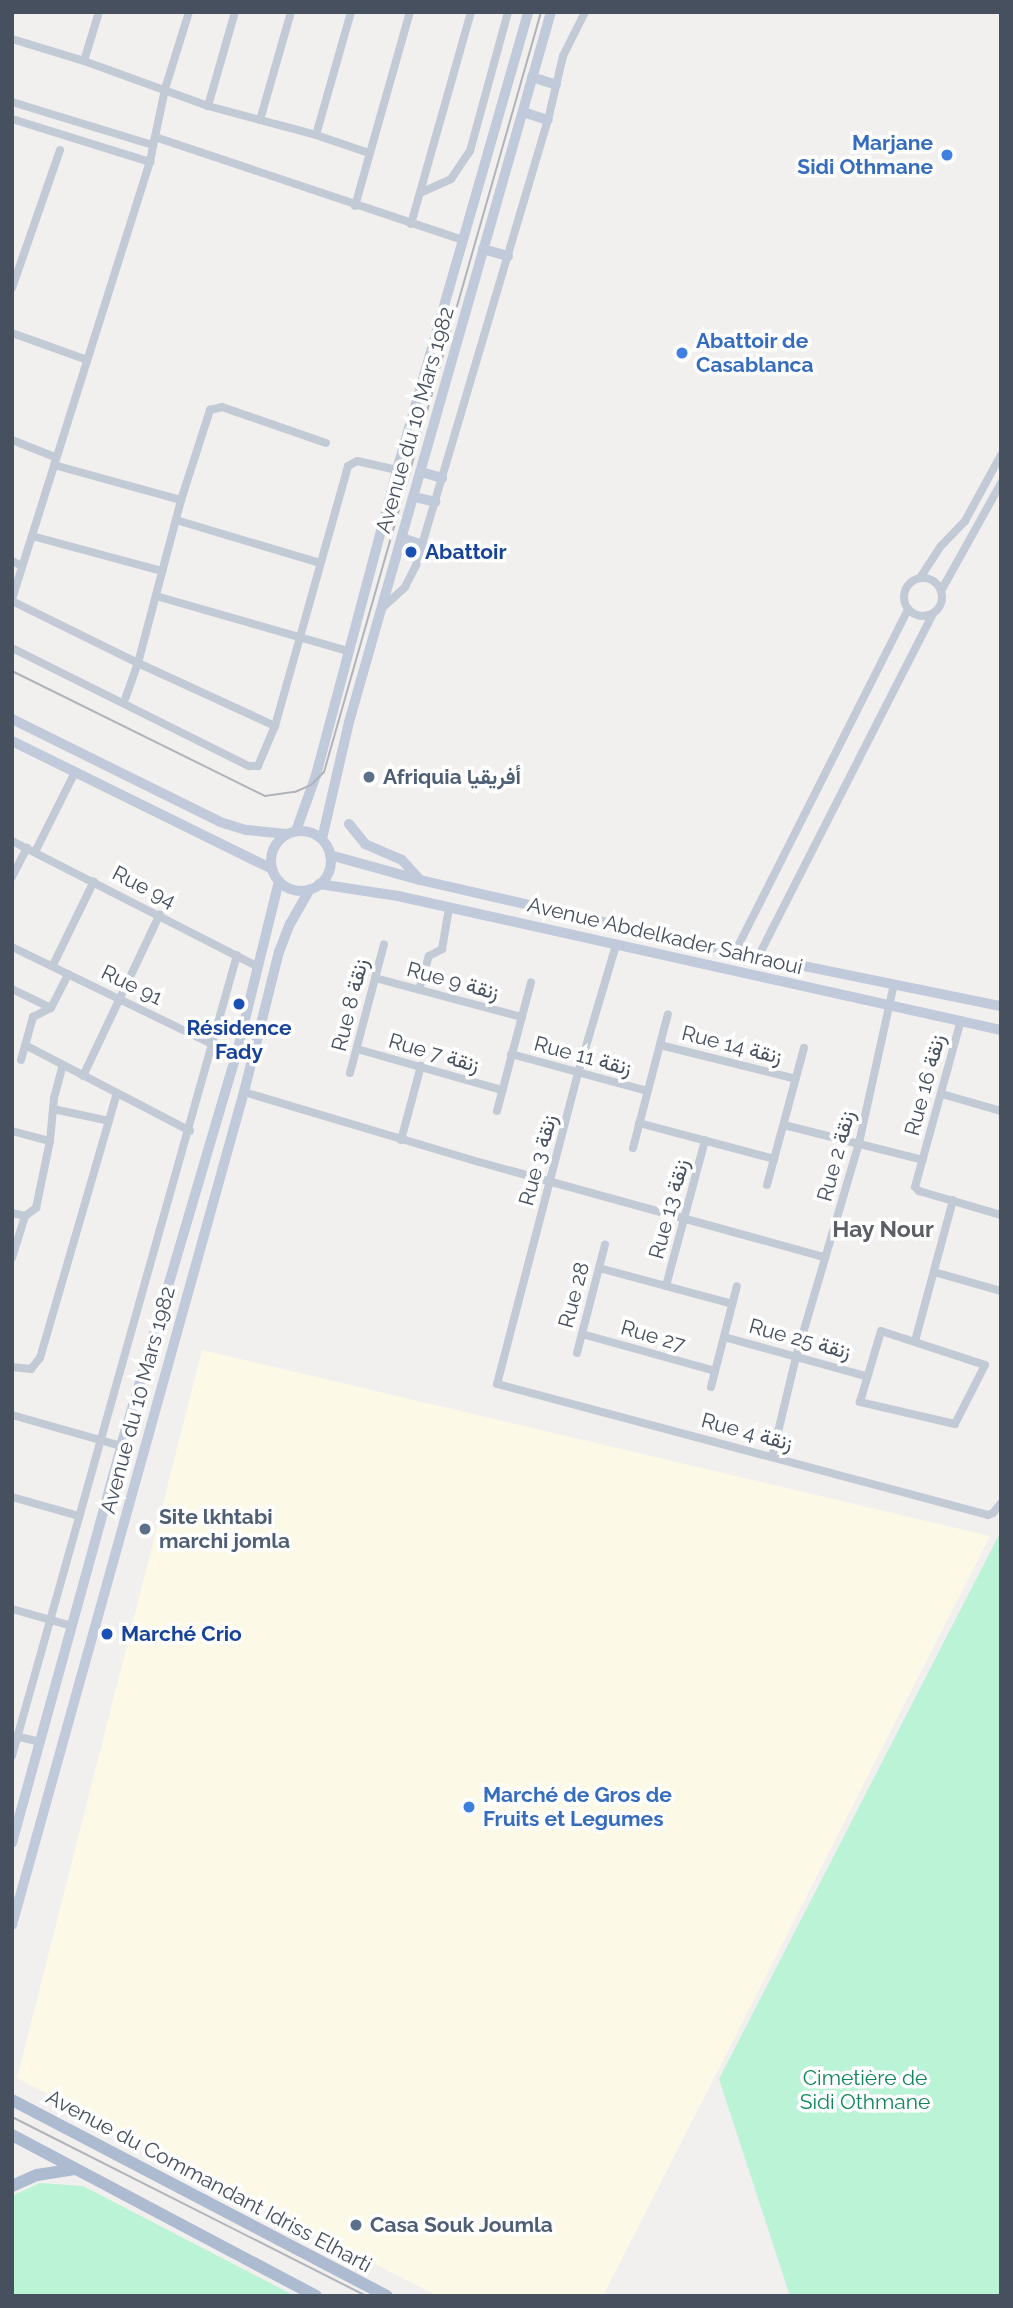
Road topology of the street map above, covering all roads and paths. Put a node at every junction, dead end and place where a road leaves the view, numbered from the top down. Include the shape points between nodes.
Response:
1 (99, 12) edge
2 (189, 12) edge
3 (234, 12) edge
4 (291, 12) edge
5 (351, 12) edge
6 (411, 12) edge
7 (471, 12) edge
8 (508, 12) edge
9 (528, 12) edge
10 (551, 12) edge
11 (585, 12) edge
12 (12, 39) edge
13 (84, 61) junction
14 (533, 77) junction
15 (556, 85) junction
16 (165, 89) junction
17 (12, 102) edge
18 (208, 106) junction
19 (523, 112) junction
20 (12, 119) edge
21 (260, 120) junction
22 (548, 120) junction
23 (316, 135) junction
24 (154, 141) junction
25 (60, 150) dead end
26 (369, 153) junction
27 (150, 162) junction
28 (420, 193) junction
29 (355, 206) junction
30 (411, 224) junction
31 (463, 240) junction
32 (483, 249) junction
33 (508, 256) junction
34 (12, 288) edge
35 (12, 332) edge
36 (87, 360) junction
37 (12, 440) edge
38 (326, 443) dead end
39 (1001, 455) edge
40 (55, 461) junction
41 (397, 470) junction
42 (421, 472) junction
43 (442, 478) junction
44 (1001, 483) edge
45 (414, 497) junction
46 (181, 500) junction
47 (435, 502) junction
48 (176, 520) junction
49 (32, 537) junction
50 (402, 538) junction
51 (422, 545) junction
52 (12, 561) edge
53 (320, 563) junction
54 (22, 566) junction
55 (162, 571) junction
56 (920, 578) junction
57 (941, 591) junction
58 (156, 596) junction
59 (12, 600) edge
60 (382, 608) junction
61 (908, 609) junction
62 (932, 614) junction
63 (300, 637) junction
64 (12, 648) edge
65 (348, 652) junction
66 (138, 663) junction
67 (124, 702) junction
68 (12, 719) edge
69 (275, 726) junction
70 (12, 741) edge
71 (75, 772) junction
72 (349, 824) dead end
73 (292, 832) junction
74 (322, 839) junction
75 (12, 841) edge
76 (27, 848) junction
77 (36, 852) junction
78 (330, 855) junction
79 (272, 869) junction
80 (12, 877) edge
81 (420, 880) junction
82 (94, 881) junction
83 (279, 881) junction
84 (315, 887) junction
85 (449, 908) junction
86 (160, 914) junction
87 (384, 944) dead end
88 (616, 945) junction
89 (13, 948) edge
90 (735, 952) junction
91 (237, 955) junction
92 (758, 957) junction
93 (52, 965) junction
94 (258, 967) junction
95 (68, 974) junction
96 (375, 978) junction
97 (531, 982) dead end
98 (894, 985) junction
99 (12, 989) edge
100 (419, 990) junction
101 (118, 998) junction
102 (889, 1005) junction
103 (1001, 1006) edge
104 (51, 1008) junction
105 (668, 1014) dead end
106 (522, 1017) junction
107 (961, 1020) junction
108 (1001, 1030) edge
109 (25, 1045) junction
110 (214, 1045) junction
111 (660, 1045) junction
112 (804, 1048) dead end
113 (357, 1049) junction
114 (511, 1054) junction
115 (236, 1056) junction
116 (21, 1060) dead end
117 (63, 1065) junction
118 (421, 1066) junction
119 (350, 1073) dead end
120 (578, 1073) junction
121 (83, 1076) junction
122 (796, 1079) junction
123 (502, 1090) junction
124 (647, 1091) junction
125 (244, 1092) junction
126 (117, 1093) junction
127 (942, 1094) junction
128 (53, 1109) junction
129 (497, 1111) dead end
130 (1001, 1111) edge
131 (108, 1121) junction
132 (639, 1123) junction
133 (784, 1125) junction
134 (190, 1130) junction
135 (12, 1131) edge
136 (401, 1140) junction
137 (705, 1140) junction
138 (50, 1141) junction
139 (859, 1143) junction
140 (633, 1148) dead end
141 (774, 1159) junction
142 (923, 1160) junction
143 (551, 1181) junction
144 (767, 1185) dead end
145 (953, 1200) junction
146 (12, 1213) edge
147 (1001, 1215) edge
148 (24, 1216) junction
149 (686, 1218) junction
150 (605, 1245) dead end
151 (825, 1257) junction
152 (12, 1258) edge
153 (599, 1268) junction
154 (934, 1272) junction
155 (666, 1286) junction
156 (737, 1286) dead end
157 (1001, 1291) edge
158 (732, 1304) junction
159 (582, 1334) junction
160 (724, 1337) junction
161 (915, 1341) junction
162 (577, 1353) dead end
163 (796, 1357) junction
164 (12, 1367) edge
165 (715, 1371) junction
166 (866, 1376) junction
167 (497, 1384) joint
168 (711, 1387) dead end
169 (12, 1415) edge
170 (99, 1439) junction
171 (121, 1446) junction
172 (772, 1457) junction
173 (12, 1497) edge
174 (1001, 1503) edge
175 (79, 1516) junction
176 (12, 1609) edge
177 (52, 1620) junction
178 (72, 1626) junction
179 (15, 1736) edge
180 (40, 1742) junction
181 (12, 1756) edge
182 (12, 1843) edge
183 (12, 1925) edge
184 (12, 2089) edge
185 (12, 2100) edge
186 (29, 2108) junction
187 (12, 2134) edge
188 (75, 2169) junction
189 (12, 2186) edge
190 (316, 2296) edge
191 (387, 2296) edge

1 - 13 street
2 - 16 street
3 - 18 street
4 - 21 street
5 - 23 street
6 - 26 street
7 - 28 street
8 - 28 street via 470,151 451,179
9 - 31 main road, Avenue du 10 Mars 1982
10 - 14 main road, Avenue du 10 Mars 1982
11 - 15 street
12 - 13 street
13 - 16 street
14 - 15 main road
14 - 19 main road, Avenue du 10 Mars 1982
15 - 22 street
16 - 18 street
16 - 24 street
17 - 24 street
18 - 21 street
19 - 22 main road
19 - 32 main road, Avenue du 10 Mars 1982
20 - 27 street
21 - 23 street
22 - 33 street
23 - 26 street
24 - 27 street
24 - 29 street
25 - 34 street
26 - 29 street
27 - 36 street
28 - 30 street
29 - 30 street
30 - 31 street
31 - 41 main road, Avenue du 10 Mars 1982
32 - 33 main road
32 - 42 main road, Avenue du 10 Mars 1982
33 - 43 street
35 - 36 street
36 - 40 street
37 - 40 street
38 - 46 street via 222,407 213,408
39 - 56 street via 965,521 940,546
40 - 46 street
40 - 49 street
41 - 53 street via 357,461 348,466
41 - 65 main road, Avenue du 10 Mars 1982
42 - 43 main road
42 - 45 main road, Avenue du 10 Mars 1982
43 - 47 street
44 - 57 street
45 - 47 main road
45 - 50 main road, Avenue du 10 Mars 1982
46 - 48 street
47 - 51 street
48 - 53 street
48 - 55 street
49 - 54 street
49 - 55 street
50 - 51 main road
50 - 60 main road, Avenue du 10 Mars 1982
51 - 60 street via 409,580
52 - 54 street
53 - 63 street
54 - 59 street
55 - 58 street
56 - 57 street via 933,580
56 - 61 street via 905,590
57 - 62 street via 941,603
58 - 63 street
58 - 66 street
59 - 66 street
60 - 74 main road, Avenue du 10 Mars 1982
61 - 62 street via 919,616
61 - 90 street
62 - 92 street
63 - 65 street
63 - 69 street
64 - 67 street
65 - 73 main road, Avenue du 10 Mars 1982 via 316,775
66 - 67 street
66 - 69 street
67 - 69 street via 255,767 261,763
68 - 73 main road via 220,822 247,830
70 - 71 main road
71 - 77 street
71 - 79 main road
72 - 81 main road via 365,844 407,863
73 - 74 main road
73 - 79 main road via 274,848
74 - 78 main road
75 - 76 street, Rue 94
76 - 77 street, Rue 94
76 - 80 street
77 - 82 street, Rue 94
78 - 81 main road, Avenue Abdelkader Sahraoui
78 - 84 main road via 329,871
79 - 83 main road
81 - 90 main road, Avenue Abdelkader Sahraoui
82 - 86 street, Rue 94
82 - 93 street
83 - 84 main road via 293,890
83 - 94 main road, Avenue du 10 Mars 1982
84 - 85 main road, Avenue Abdelkader Sahraoui via 356,887
84 - 125 main road, Avenue du 10 Mars 1982 via 290,924 279,952
85 - 88 main road, Avenue Abdelkader Sahraoui
85 - 100 street via 442,949 429,956
86 - 91 street, Rue 94
86 - 101 street
87 - 96 street, Rue 8 زنقة
88 - 102 main road, Avenue Abdelkader Sahraoui
88 - 120 street, Rue 3 زنقة
89 - 93 street, Rue 91
90 - 92 main road, Avenue Abdelkader Sahraoui
91 - 94 street, Rue 94
91 - 110 street
92 - 98 main road, Avenue Abdelkader Sahraoui
93 - 95 street, Rue 91
94 - 115 main road, Avenue du 10 Mars 1982
95 - 101 street, Rue 91
95 - 104 street
96 - 100 street, Rue 9 زنقة
96 - 113 street, Rue 8 زنقة
97 - 106 street
98 - 102 street, Rue 2 زنقة
98 - 103 main road, Avenue Abdelkader Sahraoui
99 - 104 street
100 - 106 street, Rue 9 زنقة
101 - 110 street, Rue 91
101 - 121 street
102 - 107 main road, Avenue Abdelkader Sahraoui
102 - 139 street, Rue 2 زنقة
104 - 109 street via 33,1017
105 - 111 street
106 - 114 street
107 - 108 main road, Avenue Abdelkader Sahraoui
107 - 127 street, Rue 16 زنقة
109 - 116 street
109 - 117 street
110 - 115 street, Rue 91
110 - 134 street
111 - 122 street, Rue 14 زنقة
111 - 124 street
112 - 122 street
113 - 118 street, Rue 7 زنقة
113 - 119 street, Rue 8 زنقة
114 - 120 street, Rue 11 زنقة
114 - 123 street
115 - 171 main road, Avenue du 10 Mars 1982
117 - 121 street
117 - 128 street
118 - 123 street, Rue 7 زنقة
118 - 136 street
120 - 124 street, Rue 11 زنقة
120 - 143 street, Rue 3 زنقة
121 - 126 street
122 - 133 street
123 - 129 street
124 - 132 street
125 - 136 street
125 - 183 main road, Avenue du 10 Mars 1982
126 - 131 street
126 - 134 street
127 - 130 street
127 - 142 street, Rue 16 زنقة
128 - 131 street
128 - 138 street
131 - 164 street via 40,1359 31,1369
132 - 137 street, Rue 13 زنقة
132 - 140 street
133 - 139 street, Rue 16 زنقة
133 - 141 street
134 - 170 street
135 - 138 street
136 - 143 street
137 - 141 street, Rue 13 زنقة
137 - 149 street, Rue 13 زنقة
138 - 148 street via 36,1208
139 - 142 street, Rue 16 زنقة
139 - 151 street, Rue 2 زنقة
141 - 144 street
142 - 145 street, Rue 16 زنقة via 916,1188
143 - 149 street
143 - 167 street, Rue 3 زنقة
145 - 147 street
145 - 154 street
146 - 148 street
148 - 152 street
149 - 151 street
149 - 155 street, Rue 13 زنقة
150 - 153 street, Rue 28
151 - 163 street, Rue 2 زنقة
153 - 155 street
153 - 159 street, Rue 28
154 - 157 street
154 - 161 street
155 - 158 street
156 - 158 street
158 - 160 street
159 - 162 street, Rue 28
159 - 165 street, Rue 27
160 - 163 street, Rue 25 زنقة
160 - 165 street
161 - 166 street via 879,1331
161 - 166 street via 985,1365 954,1425 860,1401
163 - 166 street, Rue 25 زنقة
163 - 172 street, Rue 2 زنقة
165 - 168 street
167 - 172 street, Rue 4 زنقة
169 - 170 street
170 - 171 street
170 - 175 street
171 - 178 main road, Avenue du 10 Mars 1982
172 - 174 street, Rue 4 زنقة via 988,1515
173 - 175 street
175 - 177 street
176 - 177 street
177 - 178 street
177 - 179 street
178 - 180 main road, Avenue du 10 Mars 1982
179 - 180 street
179 - 181 street
180 - 182 main road, Avenue du 10 Mars 1982
184 - 186 main road
185 - 186 main road, Avenue du Commandant Idriss Elharti
186 - 191 main road, Avenue du Commandant Idriss Elharti
187 - 188 main road
188 - 189 main road via 37,2175
188 - 190 main road

